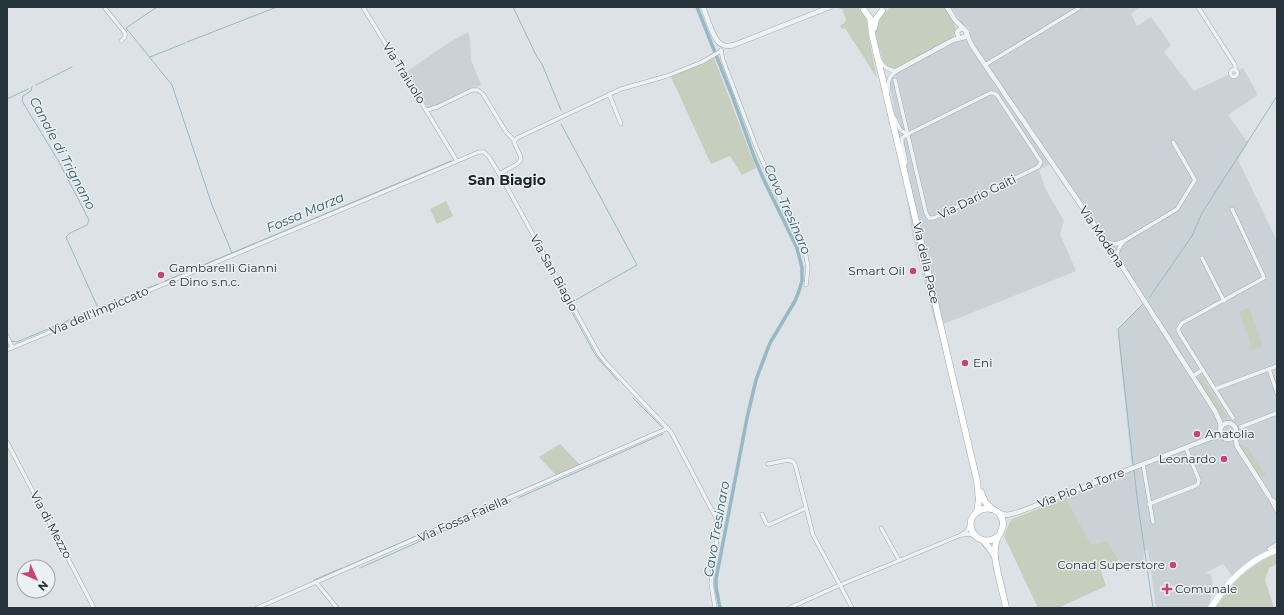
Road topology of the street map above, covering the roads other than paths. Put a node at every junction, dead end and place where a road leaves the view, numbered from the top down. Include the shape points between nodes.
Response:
1 (104, 7) edge
2 (363, 7) edge
3 (703, 7) edge
4 (830, 7) edge
5 (947, 7) edge
6 (1198, 7) edge
7 (863, 8) edge
8 (1079, 8) dead end
9 (884, 9) edge
10 (955, 20) junction
11 (963, 28) junction
12 (967, 34) junction
13 (959, 35) junction
14 (121, 41) dead end
15 (971, 44) junction
16 (722, 45) junction
17 (875, 45) junction
18 (720, 51) junction
19 (876, 53) junction
20 (985, 65) junction
21 (896, 70) junction
22 (1234, 70) dead end
23 (895, 80) dead end
24 (609, 94) junction
25 (888, 101) junction
26 (427, 110) junction
27 (891, 114) junction
28 (1025, 123) junction
29 (621, 124) dead end
30 (1018, 127) junction
31 (908, 134) junction
32 (514, 140) junction
33 (1173, 142) dead end
34 (457, 161) junction
35 (903, 167) junction
36 (499, 174) junction
37 (1232, 209) dead end
38 (1124, 241) junction
39 (1106, 242) junction
40 (1116, 244) junction
41 (1119, 248) junction
42 (1111, 249) junction
43 (1116, 258) junction
44 (1202, 258) dead end
45 (806, 285) dead end
46 (1224, 301) junction
47 (7, 336) edge
48 (12, 347) junction
49 (7, 350) edge
50 (1277, 366) edge
51 (1269, 369) junction
52 (1202, 370) junction
53 (1192, 376) junction
54 (1215, 389) junction
55 (1277, 393) edge
56 (1214, 411) junction
57 (1277, 413) edge
58 (1234, 418) dead end
59 (1228, 424) junction
60 (1234, 426) junction
61 (1241, 427) junction
62 (668, 428) junction
63 (1221, 429) junction
64 (1235, 434) junction
65 (1222, 437) junction
66 (1213, 438) junction
67 (1228, 439) junction
68 (7, 442) edge
69 (1237, 446) junction
70 (1186, 448) junction
71 (768, 464) dead end
72 (1143, 464) junction
73 (977, 481) junction
74 (1269, 496) junction
75 (1150, 504) junction
76 (1277, 506) edge
77 (806, 508) junction
78 (995, 511) junction
79 (1277, 511) edge
80 (977, 512) junction
81 (1019, 512) junction
82 (762, 514) dead end
83 (1153, 522) dead end
84 (971, 523) junction
85 (1003, 524) junction
86 (881, 528) dead end
87 (961, 535) junction
88 (998, 536) junction
89 (979, 538) junction
90 (1277, 545) edge
91 (1277, 550) edge
92 (994, 556) junction
93 (899, 560) junction
94 (1253, 561) junction
95 (316, 582) junction
96 (840, 585) junction
97 (94, 608) edge
98 (257, 608) edge
99 (337, 608) edge
100 (715, 608) edge
101 (789, 608) edge
102 (852, 608) edge
103 (1006, 608) edge
104 (1211, 608) edge

1 - 14 street via 124,29 125,36
2 - 26 street, Via Traiuolo
3 - 16 street via 715,37
4 - 16 street via 734,45
5 - 10 street, Via Modena
6 - 22 street via 1234,63
7 - 9 main road, Via della Pace via 873,13
7 - 17 main road, Via della Pace via 870,18
8 - 20 street
9 - 17 main road, Via della Pace via 874,21
10 - 11 street, Via Modena
10 - 13 street, Via Modena
11 - 12 street, Via Modena
11 - 13 street via 960,29
12 - 13 street via 965,37
12 - 15 street, Via Modena
13 - 15 street, Via Modena
13 - 21 street
15 - 20 street, Via Modena
16 - 18 street
17 - 19 main road, Via della Pace
18 - 24 street via 702,62 667,76 628,86
18 - 45 street via 757,149 805,251 808,267
19 - 21 street via 883,66
19 - 25 main road, Via della Pace
20 - 28 street, Via Modena
21 - 25 street via 889,78
23 - 31 street, Via Dario Gaiti
24 - 29 street
24 - 32 street
25 - 27 main road, Via della Pace
26 - 32 street via 472,90 478,90
26 - 34 street
27 - 31 street, Via Dario Gaiti via 897,120 900,130
27 - 35 main road, Via della Pace
28 - 30 street
28 - 39 street, Via Modena
30 - 31 street, Via Dario Gaiti via 997,95 990,93
30 - 31 street, Via Dario Gaiti via 1040,158 1039,166 934,218 929,218 926,213
31 - 35 street, Via Dario Gaiti via 902,138 906,162
32 - 36 street via 521,160
33 - 38 street via 1195,180 1177,209
34 - 36 street, Via dell'Impiccato via 484,152
34 - 48 street, Via dell'Impiccato
35 - 73 main road, Via della Pace
36 - 62 street, Via San Biagio via 598,354
37 - 46 street via 1264,277
38 - 40 street
38 - 41 street
39 - 40 street
39 - 42 street, Via Modena
40 - 42 street
41 - 42 street
41 - 43 street
42 - 43 street, Via Modena
43 - 53 street, Via Modena
44 - 46 street
46 - 52 street via 1179,327 1180,334
47 - 48 street
48 - 49 street, Via dell'Impiccato
50 - 51 street
51 - 54 street
51 - 55 street
52 - 53 street
52 - 54 street
53 - 56 street, Via Modena
54 - 58 street
56 - 59 street, Via Modena
56 - 63 street, Via Modena
57 - 61 street
59 - 60 street
59 - 63 street via 1223,425
60 - 61 street
60 - 64 street
61 - 64 street
62 - 95 street, Via Fossa Faiella
62 - 100 street, Via San Biagio via 717,521 718,535 711,583
63 - 65 street
63 - 66 street, Via Pio La Torre
64 - 67 street
64 - 69 street
65 - 66 street, Via Pio La Torre
65 - 67 street
66 - 70 street, Via Pio La Torre
67 - 69 street
68 - 97 street, Via di Mezzo
69 - 74 street
70 - 72 street, Via Pio La Torre
70 - 75 street via 1199,480 1198,484
71 - 77 street via 788,460 794,463
72 - 75 street
72 - 81 street, Via Pio La Torre
73 - 78 main road, Via della Pace via 983,499
73 - 80 main road, Via della Pace
74 - 76 street
74 - 79 street
75 - 83 street
77 - 82 street via 769,525
77 - 96 street via 813,535
78 - 80 main road via 984,508
78 - 81 street, Via Pio La Torre via 1007,515
78 - 85 main road via 1002,517
80 - 84 main road
81 - 85 street, Via Pio La Torre
84 - 87 street
84 - 89 main road via 972,530
85 - 88 main road
86 - 93 street
87 - 89 street via 969,534
87 - 93 street
88 - 89 main road via 991,540
88 - 92 main road
89 - 92 main road via 985,542
90 - 94 main road
91 - 94 main road
92 - 103 main road
93 - 96 street
94 - 104 main road via 1230,581
95 - 98 street, Via Fossa Faiella
95 - 99 street
96 - 101 street
96 - 102 street

